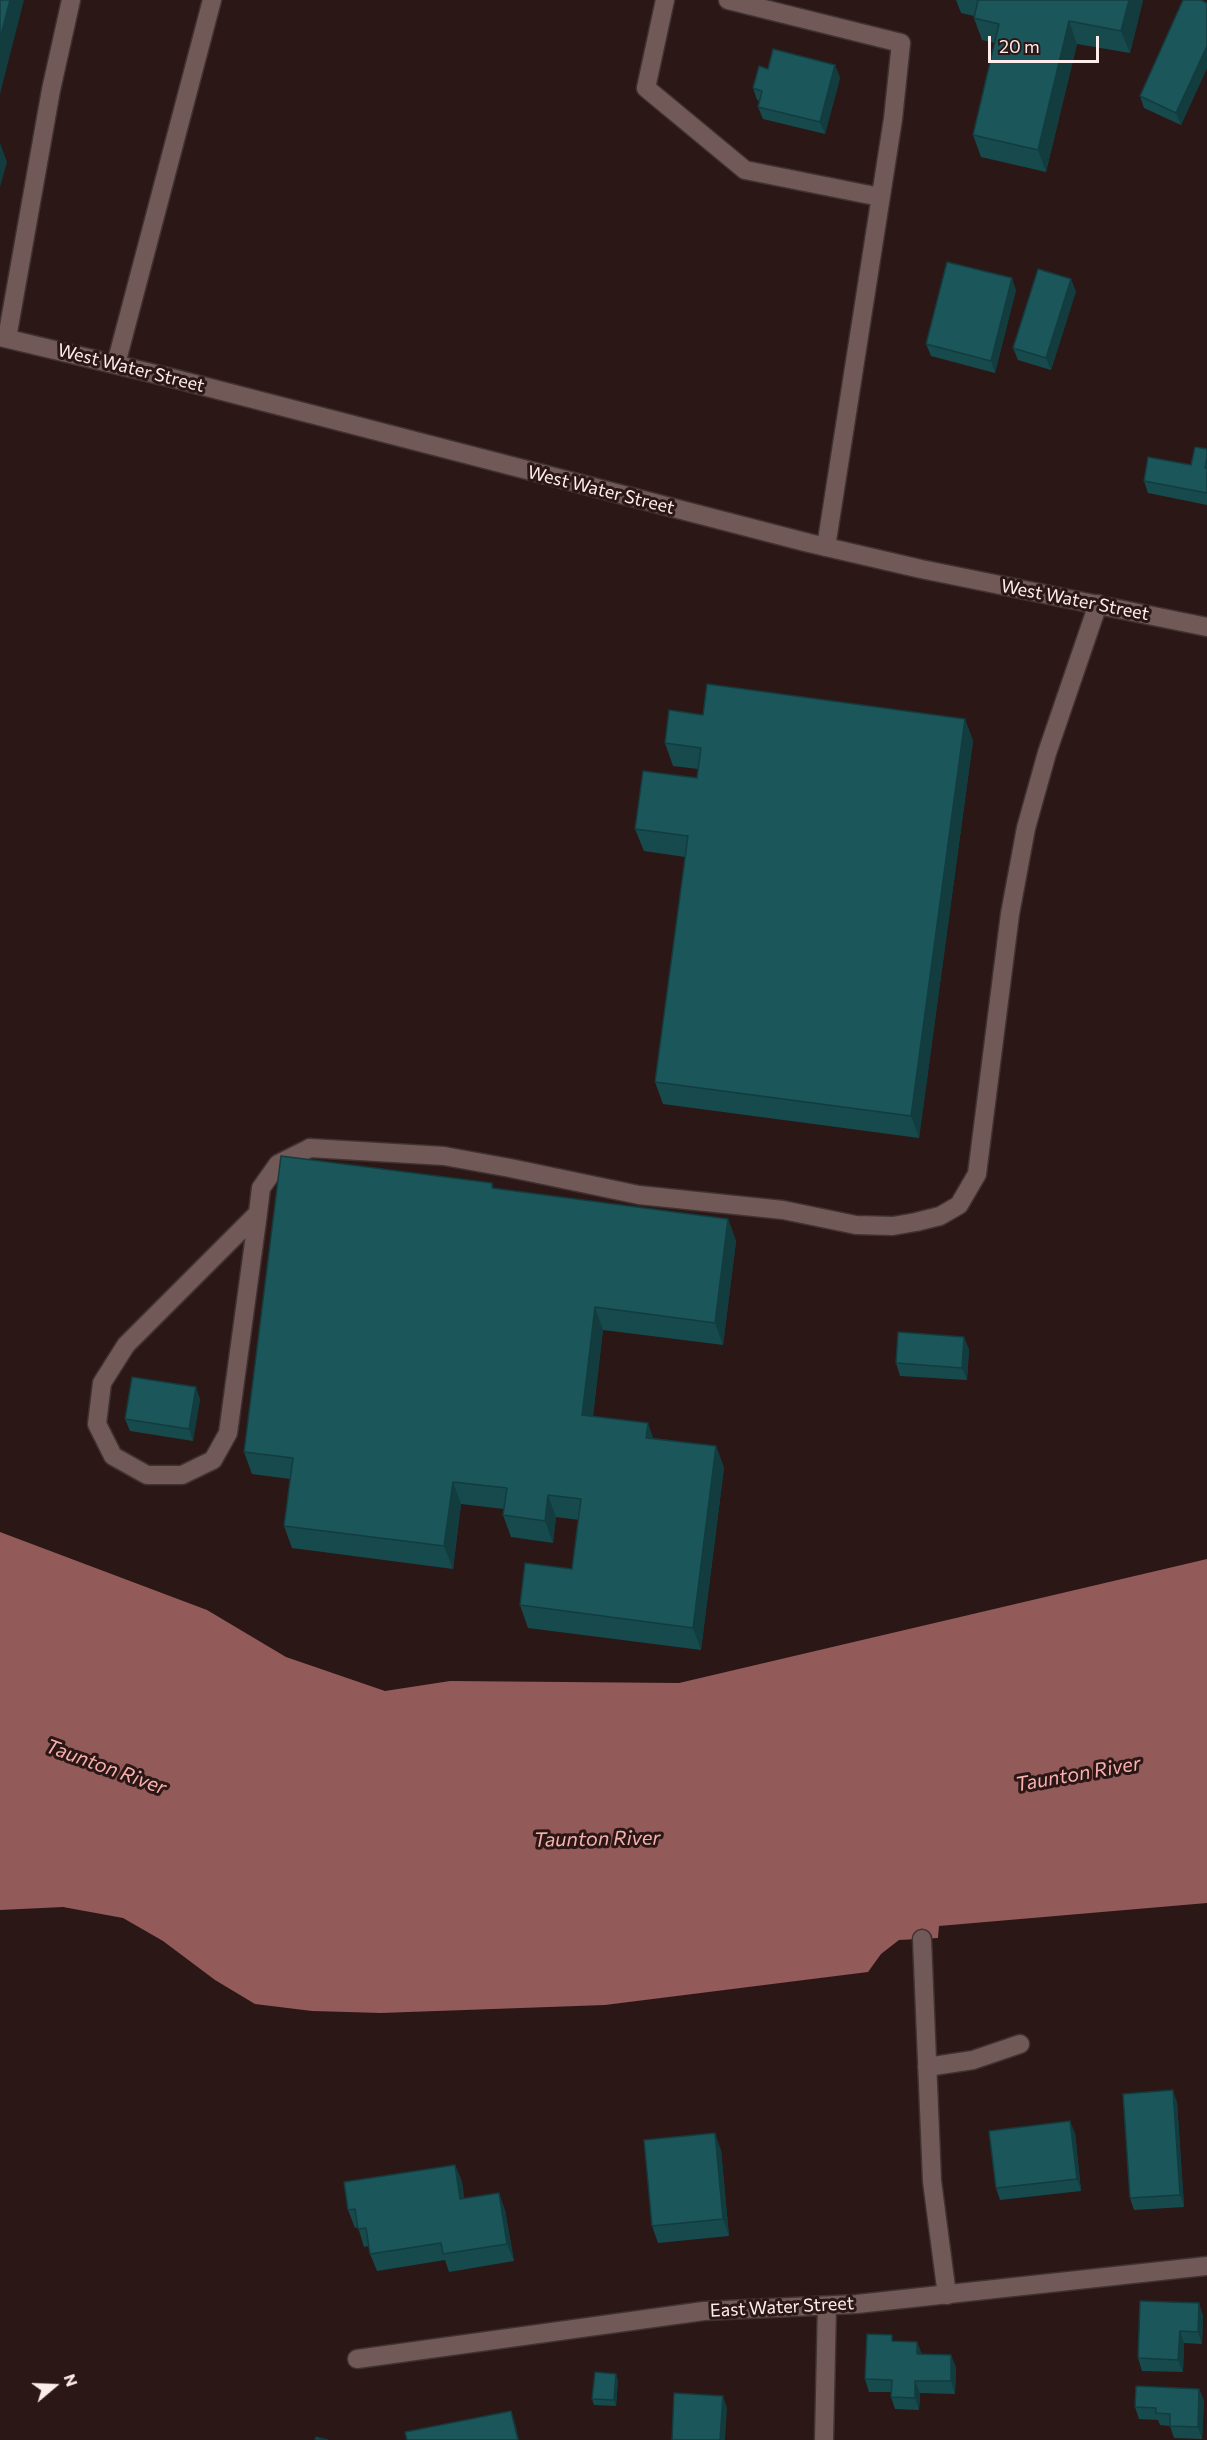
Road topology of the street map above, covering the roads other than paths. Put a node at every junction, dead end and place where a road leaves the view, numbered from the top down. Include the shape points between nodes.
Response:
1 (71, 0) edge
2 (212, 0) edge
3 (665, 0) edge
4 (728, 0) edge
5 (880, 197) junction
6 (3, 337) edge
7 (116, 364) junction
8 (826, 547) junction
9 (1098, 604) junction
10 (1207, 627) edge
11 (258, 1213) junction
12 (922, 1939) dead end
13 (1020, 2044) dead end
14 (927, 2067) junction
15 (1207, 2266) edge
16 (947, 2295) junction
17 (827, 2306) junction
18 (357, 2359) dead end
19 (824, 2440) edge

1 - 6 street
2 - 7 street
3 - 5 street via 646,88 745,170
4 - 5 street via 901,43
5 - 8 street
6 - 7 street, West Water Street
7 - 8 street, West Water Street
8 - 9 street, West Water Street
9 - 10 street, West Water Street
9 - 11 street via 1026,828 1010,914 976,1174 959,1205 940,1216 916,1222 856,1225 783,1210 639,1195 444,1156 310,1148 278,1164 261,1188
11 - 11 street via 228,1432 213,1460 182,1475 147,1474 113,1456 97,1424 102,1383 126,1345
12 - 14 street
13 - 14 street via 959,2063
14 - 16 street via 934,2206
15 - 16 street, East Water Street
16 - 17 street, East Water Street
17 - 18 street, East Water Street via 683,2313
17 - 19 street

